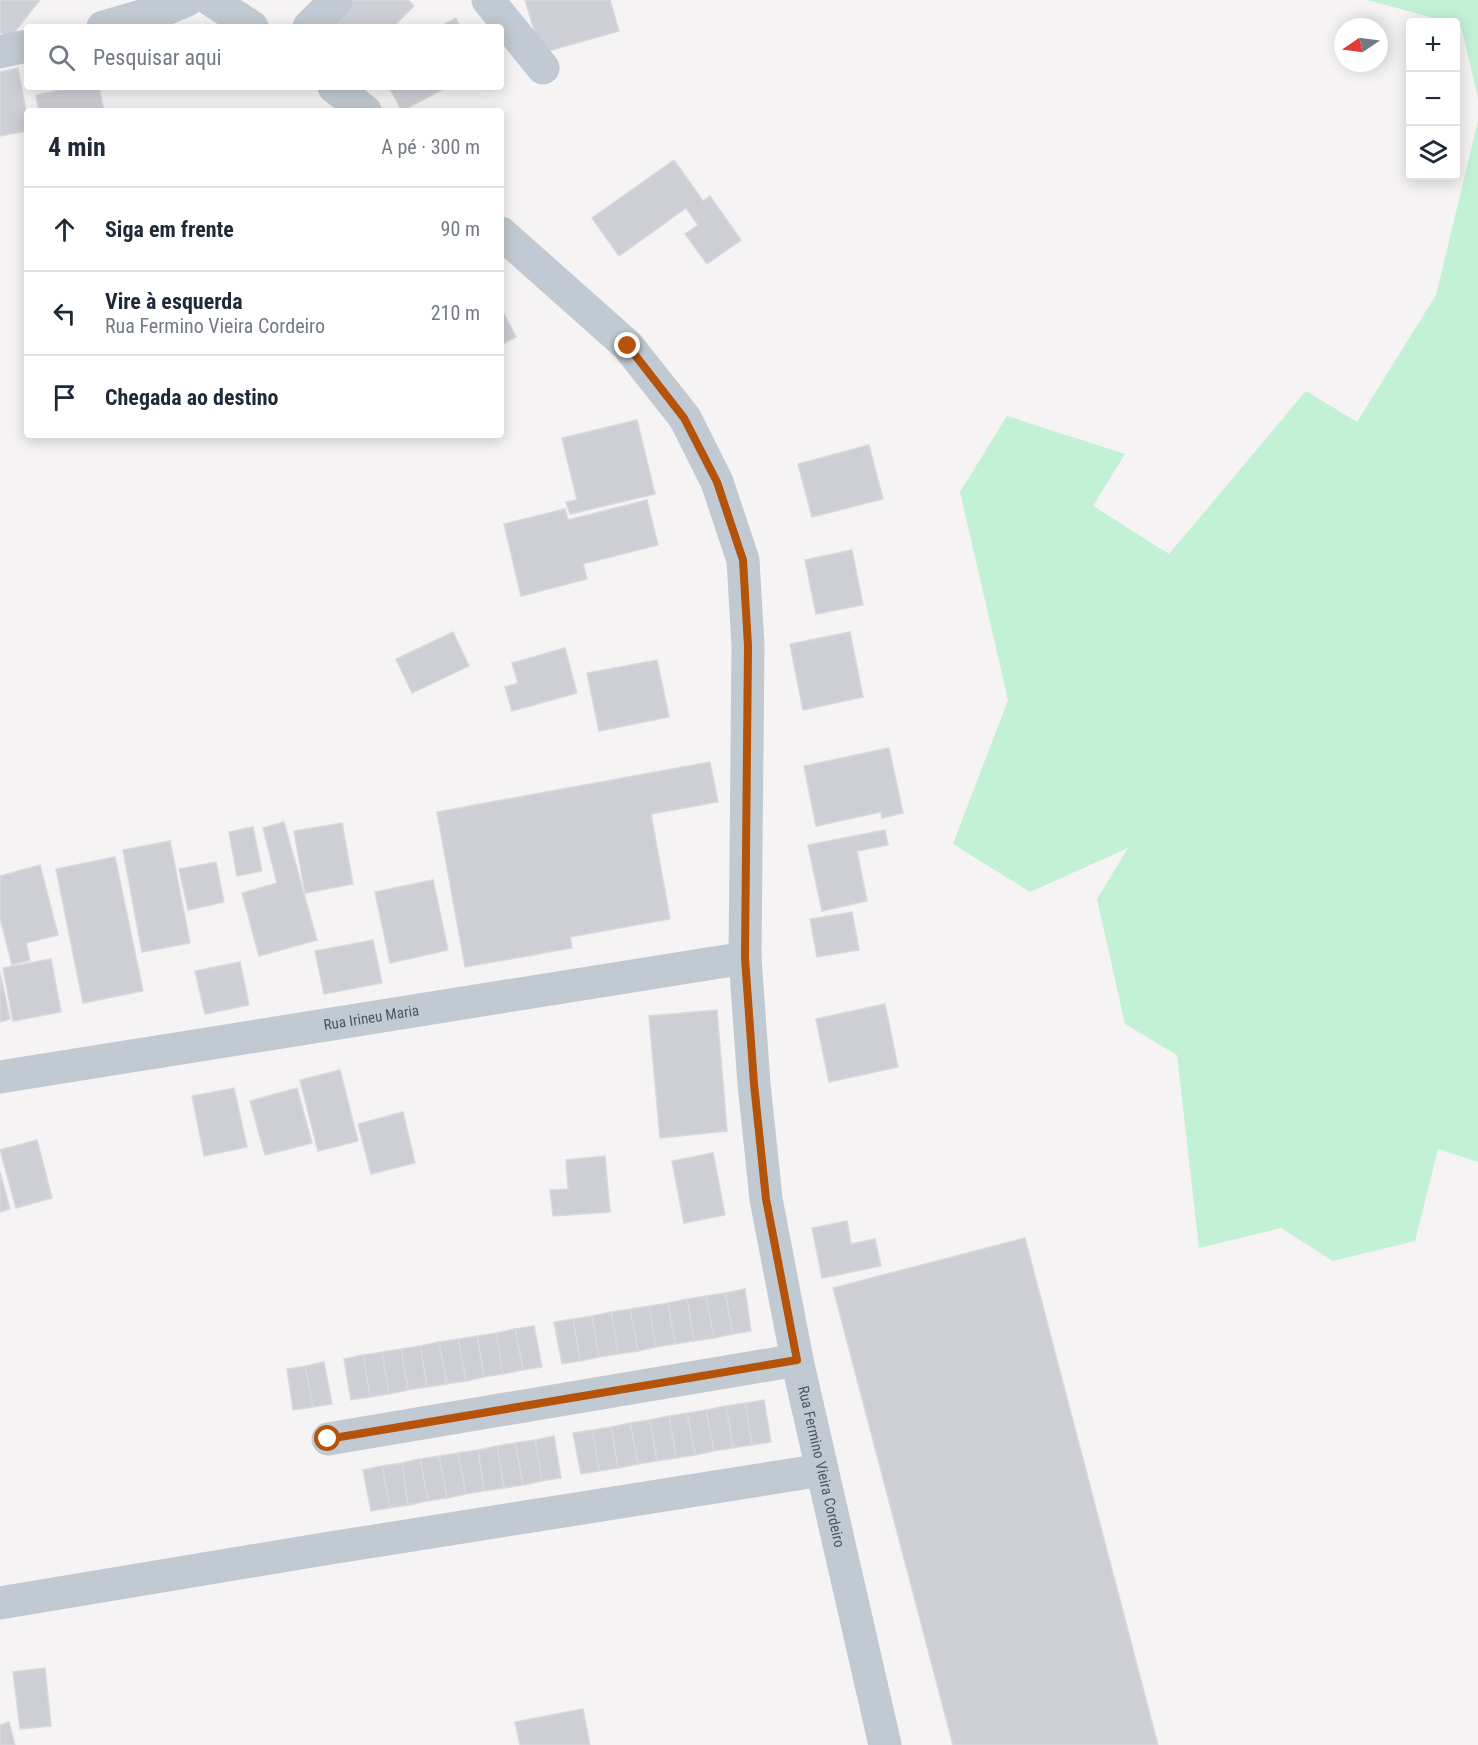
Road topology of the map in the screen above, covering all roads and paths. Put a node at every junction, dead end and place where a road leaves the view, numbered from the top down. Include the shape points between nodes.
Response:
1 (187, 0) edge
2 (211, 0) edge
3 (336, 0) edge
4 (488, 0) edge
5 (114, 24) edge
6 (247, 24) edge
7 (312, 24) edge
8 (24, 47) edge
9 (0, 52) edge
10 (543, 68) dead end
11 (338, 90) edge
12 (361, 108) edge
13 (504, 236) edge
14 (745, 958) junction
15 (0, 1077) edge
16 (797, 1360) junction
17 (328, 1439) dead end
18 (822, 1470) junction
19 (0, 1603) edge
20 (885, 1745) edge

1 - 5 street
2 - 6 street
3 - 7 street
4 - 10 street
8 - 9 street
11 - 12 street
13 - 14 street, Rua Fermino Vieira Cordeiro via 628,346 684,418 717,482 743,560 746,603
14 - 15 street, Rua Irineu Maria
14 - 16 street, Rua Fermino Vieira Cordeiro via 766,1199
16 - 17 street
16 - 18 street, Rua Fermino Vieira Cordeiro
18 - 19 street
18 - 20 street, Rua Fermino Vieira Cordeiro

